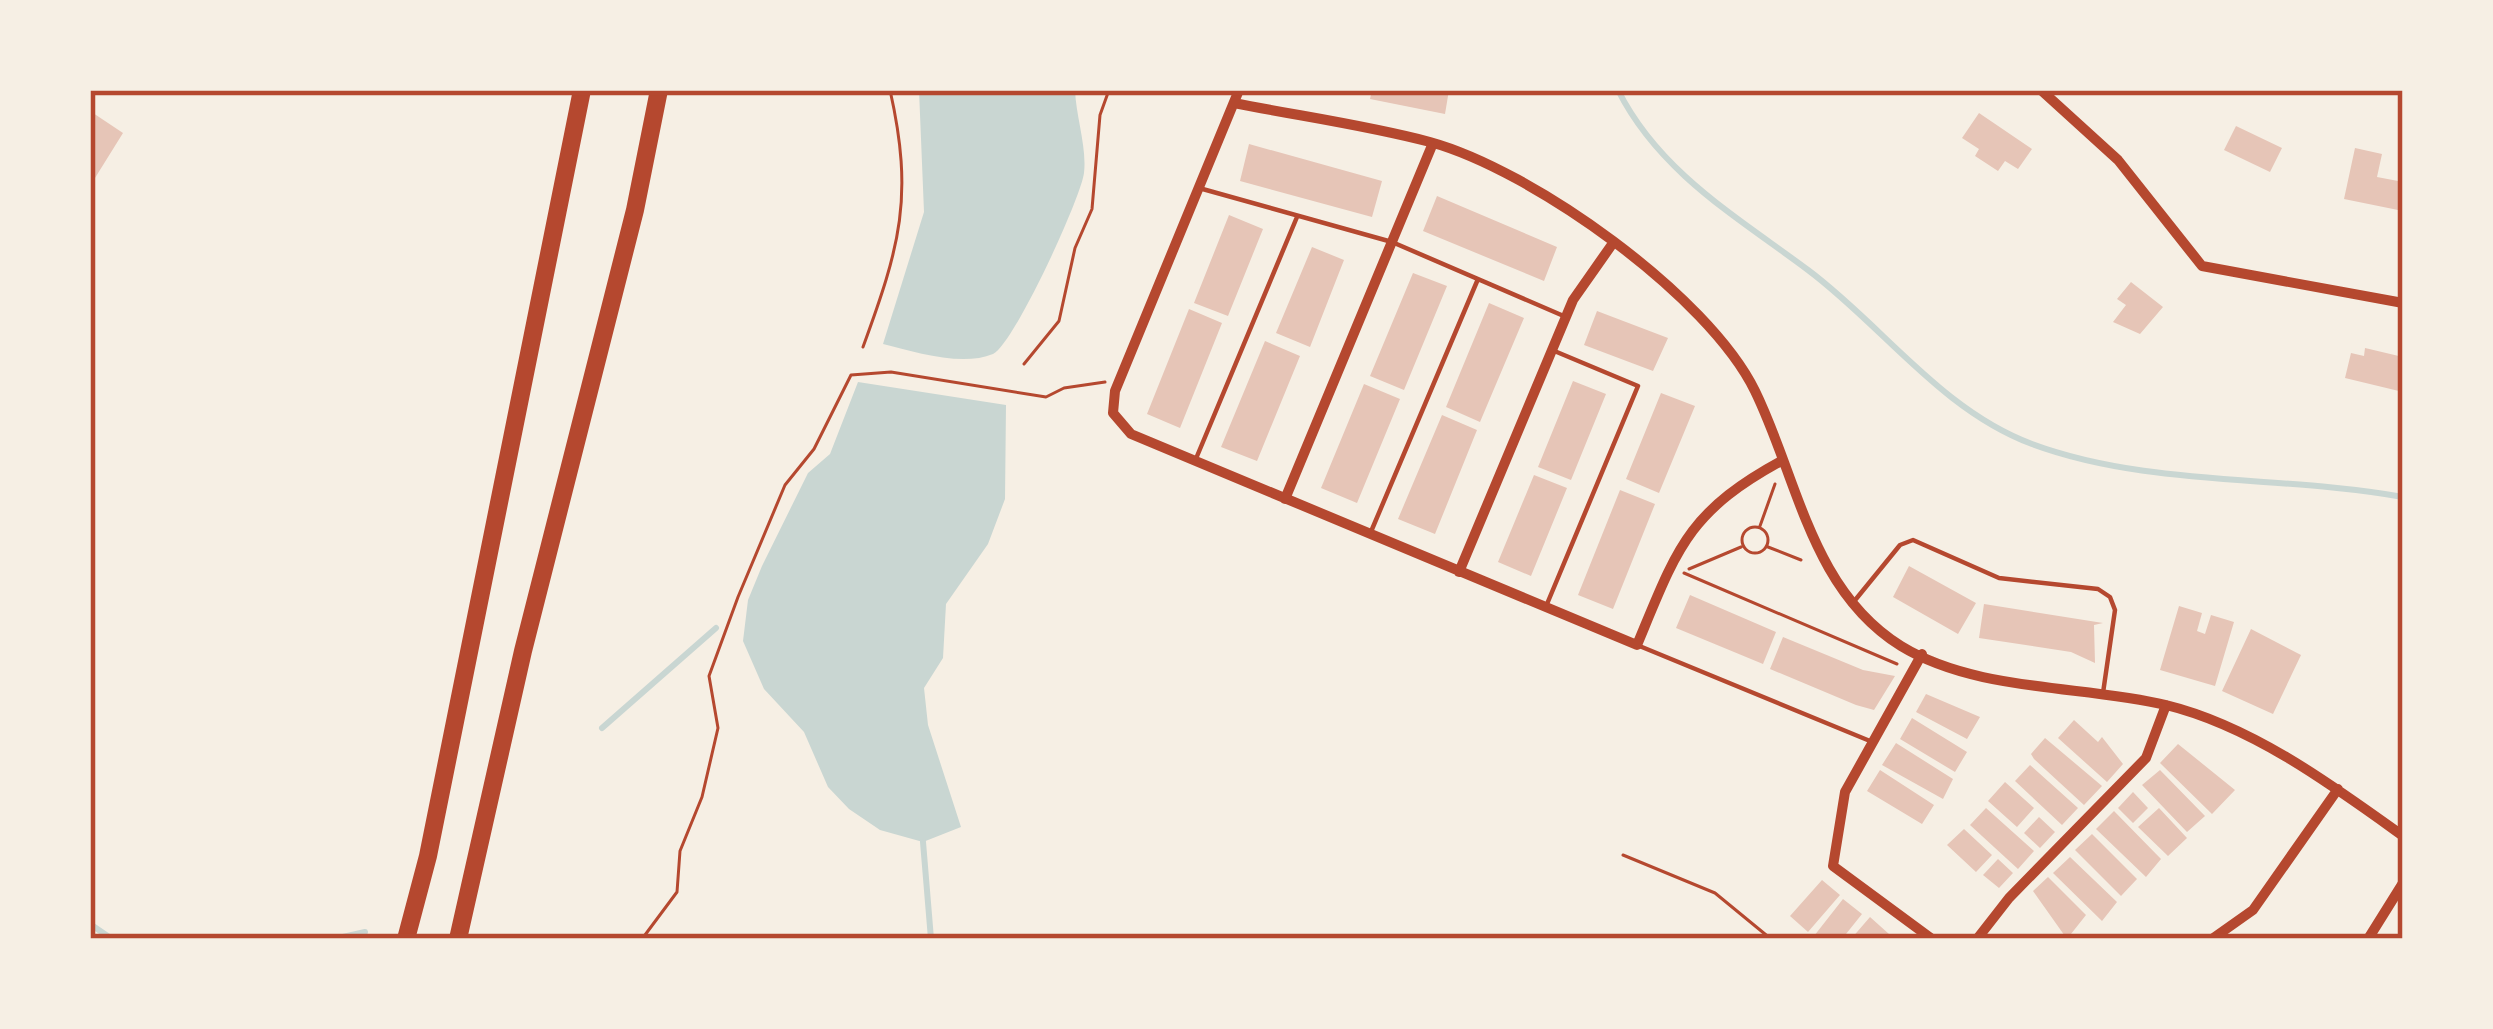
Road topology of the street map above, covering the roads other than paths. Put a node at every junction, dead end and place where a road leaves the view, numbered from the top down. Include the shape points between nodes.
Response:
1 (582, 90) edge
2 (659, 90) edge
3 (1239, 90) edge
4 (2041, 90) edge
5 (1234, 103) junction
6 (1433, 143) junction
7 (1199, 188) junction
8 (1298, 216) junction
9 (1392, 242) junction
10 (1613, 243) junction
11 (1478, 279) junction
12 (2403, 303) edge
13 (1566, 317) junction
14 (1552, 350) junction
15 (1783, 460) junction
16 (1196, 461) junction
17 (1285, 499) junction
18 (1370, 535) junction
19 (1459, 572) junction
20 (1853, 603) junction
21 (1545, 608) junction
22 (1637, 645) junction
23 (1922, 655) junction
24 (2103, 693) junction
25 (2166, 705) junction
26 (1874, 743) junction
27 (2338, 789) junction
28 (2403, 836) edge
29 (2403, 884) edge
30 (406, 939) edge
31 (458, 939) edge
32 (1932, 939) edge
33 (1977, 939) edge
34 (2212, 939) edge
35 (2368, 939) edge

1 - 30 highway
2 - 31 highway
3 - 5 street
4 - 12 street via 2118,160 2202,266
5 - 6 street
5 - 7 street
6 - 9 street
6 - 10 street via 1525,182
7 - 8 lane
7 - 16 street via 1118,382 1113,413 1131,434
8 - 9 lane
8 - 16 lane
9 - 11 lane
9 - 17 street
10 - 13 street
10 - 15 street via 1729,349
11 - 13 lane
11 - 18 lane
13 - 14 street
14 - 19 street
14 - 21 lane via 1638,386
15 - 20 street via 1813,542
15 - 22 street via 1696,520
16 - 17 street
17 - 18 street
18 - 19 street
19 - 21 street
20 - 23 street via 1869,623
20 - 24 lane via 1913,540 2000,578 2098,589 2115,610
21 - 22 street
22 - 26 lane
23 - 24 street via 1968,672
23 - 26 street
24 - 25 street
25 - 27 street via 2227,728
25 - 33 street via 2146,758
26 - 32 street via 1845,792 1833,866
27 - 28 street
27 - 34 street via 2253,910
29 - 35 street

